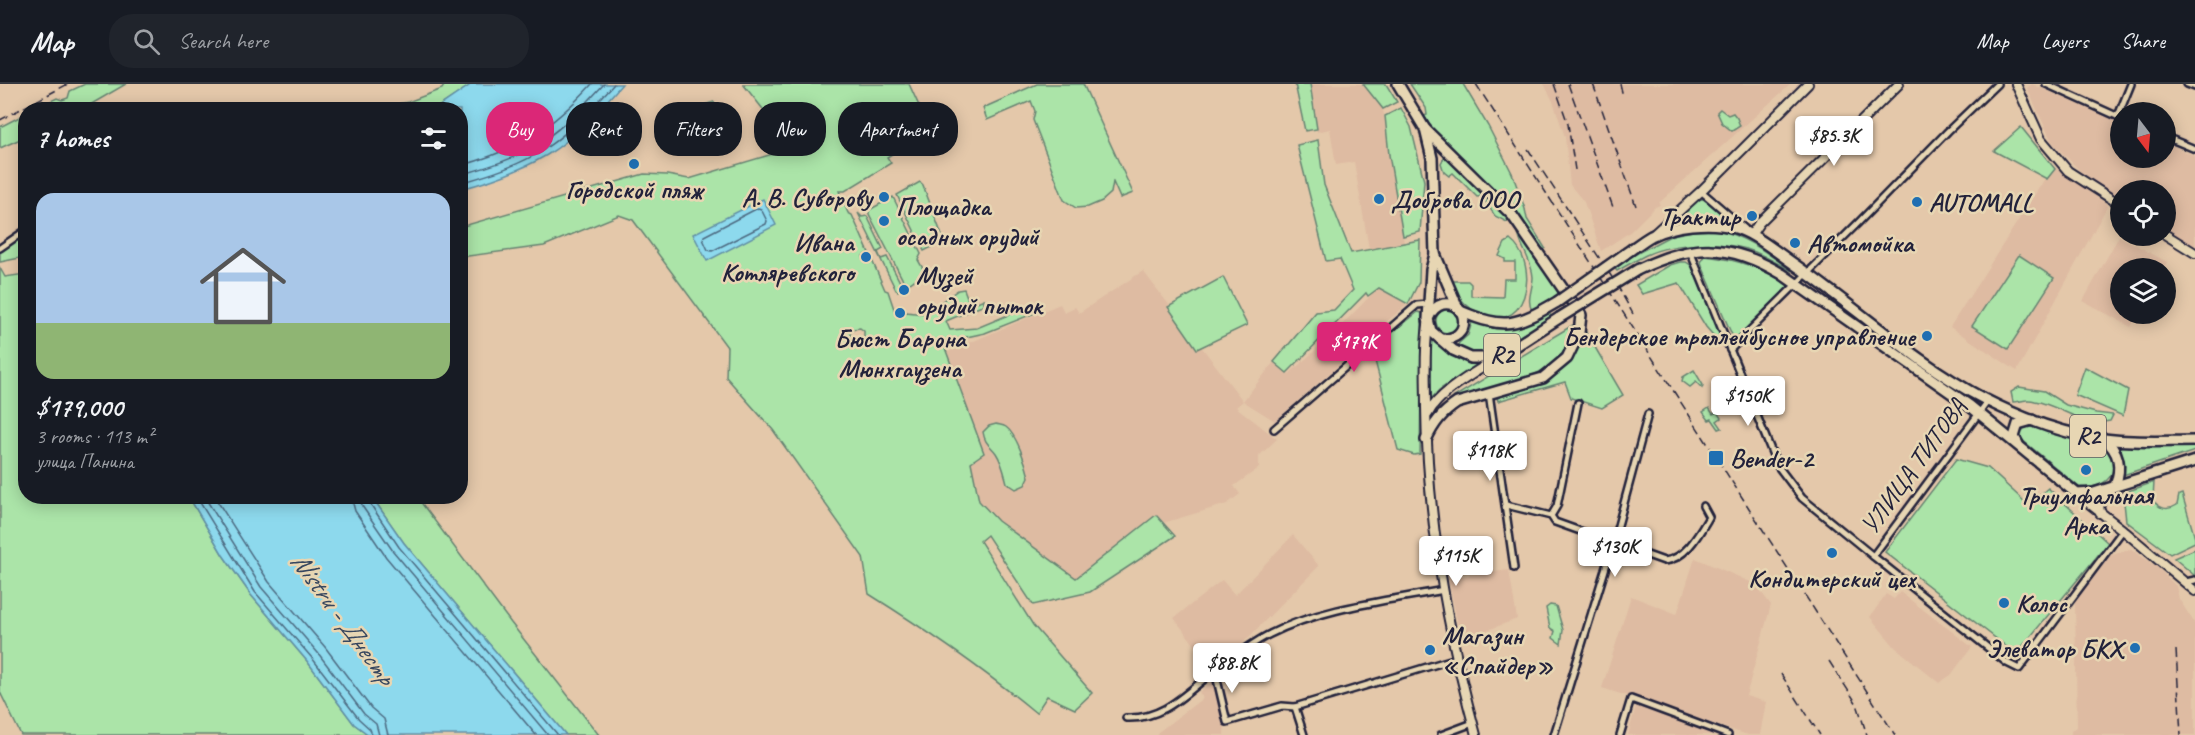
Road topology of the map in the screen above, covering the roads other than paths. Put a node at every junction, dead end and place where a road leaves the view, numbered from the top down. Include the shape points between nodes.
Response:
1 (1398, 84) edge
2 (1808, 84) edge
3 (1899, 84) edge
4 (1997, 84) edge
5 (2016, 84) edge
6 (2046, 84) edge
7 (2131, 84) edge
8 (2187, 84) edge
9 (2195, 87) edge
10 (2124, 102) edge
11 (2110, 113) edge
12 (1425, 129) junction
13 (2176, 141) edge
14 (2195, 149) edge
15 (1701, 191) junction
16 (2110, 199) edge
17 (1652, 235) junction
18 (1751, 235) junction
19 (18, 236) edge
20 (2176, 242) edge
21 (0, 248) edge
22 (1690, 251) junction
23 (1435, 254) junction
24 (2195, 254) edge
25 (1807, 273) junction
26 (1797, 284) junction
27 (1429, 304) junction
28 (1459, 310) junction
29 (1428, 322) junction
30 (1440, 339) junction
31 (1730, 350) junction
32 (1502, 355) junction
33 (1489, 393) junction
34 (1988, 401) junction
35 (1578, 403) dead end
36 (1977, 412) junction
37 (1648, 414) dead end
38 (1426, 418) junction
39 (2032, 420) junction
40 (1274, 429) dead end
41 (1426, 440) junction
42 (2104, 440) junction
43 (2195, 441) edge
44 (2020, 447) junction
45 (2195, 460) edge
46 (2115, 486) junction
47 (2077, 494) junction
48 (1506, 505) junction
49 (1703, 506) dead end
50 (2100, 513) junction
51 (1551, 516) junction
52 (2123, 530) junction
53 (1613, 544) junction
54 (1873, 556) junction
55 (1476, 558) dead end
56 (1440, 564) junction
57 (1514, 568) dead end
58 (2191, 581) edge
59 (1444, 590) junction
60 (2195, 591) edge
61 (1457, 658) junction
62 (1215, 671) junction
63 (1294, 707) junction
64 (1126, 718) dead end
65 (1473, 723) junction
66 (1304, 735) edge
67 (1442, 735) edge
68 (1476, 735) edge
69 (1554, 735) edge
70 (1620, 735) edge
71 (1728, 735) edge

1 - 12 main road, R2
2 - 15 street
3 - 18 street
4 - 25 street
5 - 16 street via 2041,139 2068,171
6 - 11 street
7 - 10 street
8 - 9 street
12 - 23 main road, R2 via 1433,169
12 - 33 main road via 1512,215 1581,315 1567,358 1543,378
13 - 14 street
15 - 17 street
15 - 18 street
17 - 18 main road, R2 via 1709,224
17 - 28 main road, R2, bridge via 1557,302 1519,322 1505,324
18 - 25 main road, R2
19 - 21 street
20 - 24 street
22 - 26 main road, R2 via 1715,249 1739,253 1760,260
22 - 31 street
22 - 32 main road, R2, bridge via 1672,254 1637,270
23 - 27 main road, R2
23 - 28 main road, R2
25 - 26 street
25 - 34 main road, R2 via 1934,369
26 - 31 street
26 - 36 main road, R2
27 - 29 main road, R2
27 - 40 street via 1417,305
28 - 29 main road via 1452,305 1440,305 1434,308
28 - 30 main road via 1464,318 1460,332
29 - 30 main road, R2
29 - 38 street
30 - 32 main road, R2 via 1472,358
31 - 54 street via 1770,452 1786,479 1802,498
32 - 38 street via 1432,405
33 - 41 main road via 1445,411 1434,422
33 - 48 street
34 - 36 street, УЛИЦА ТИТОВА
34 - 39 main road, R2
35 - 51 street via 1557,506
36 - 44 main road, R2
36 - 54 street, УЛИЦА ТИТОВА
37 - 53 street
38 - 41 street
39 - 42 main road, R2
39 - 44 main road via 2018,424 2015,429 2014,437
41 - 56 street
42 - 43 main road, R2
42 - 46 main road via 2115,448 2119,459
44 - 47 main road, R2
45 - 46 main road, R2
46 - 47 main road, R2
46 - 50 street via 2101,496
47 - 50 street
48 - 51 street
48 - 57 street
49 - 53 street via 1709,518 1676,559 1664,561
50 - 52 street
51 - 53 street via 1555,522
52 - 54 street, УЛИЦА ТИТОВА via 2019,669
52 - 58 street
53 - 69 street
55 - 56 street
56 - 59 street
58 - 60 street
59 - 61 street
59 - 62 street via 1329,613 1281,629
61 - 63 street
61 - 65 street
62 - 63 street via 1227,722 1282,706
62 - 64 street via 1172,706 1146,717
63 - 66 street
65 - 67 street
65 - 68 street
70 - 71 street via 1631,699

